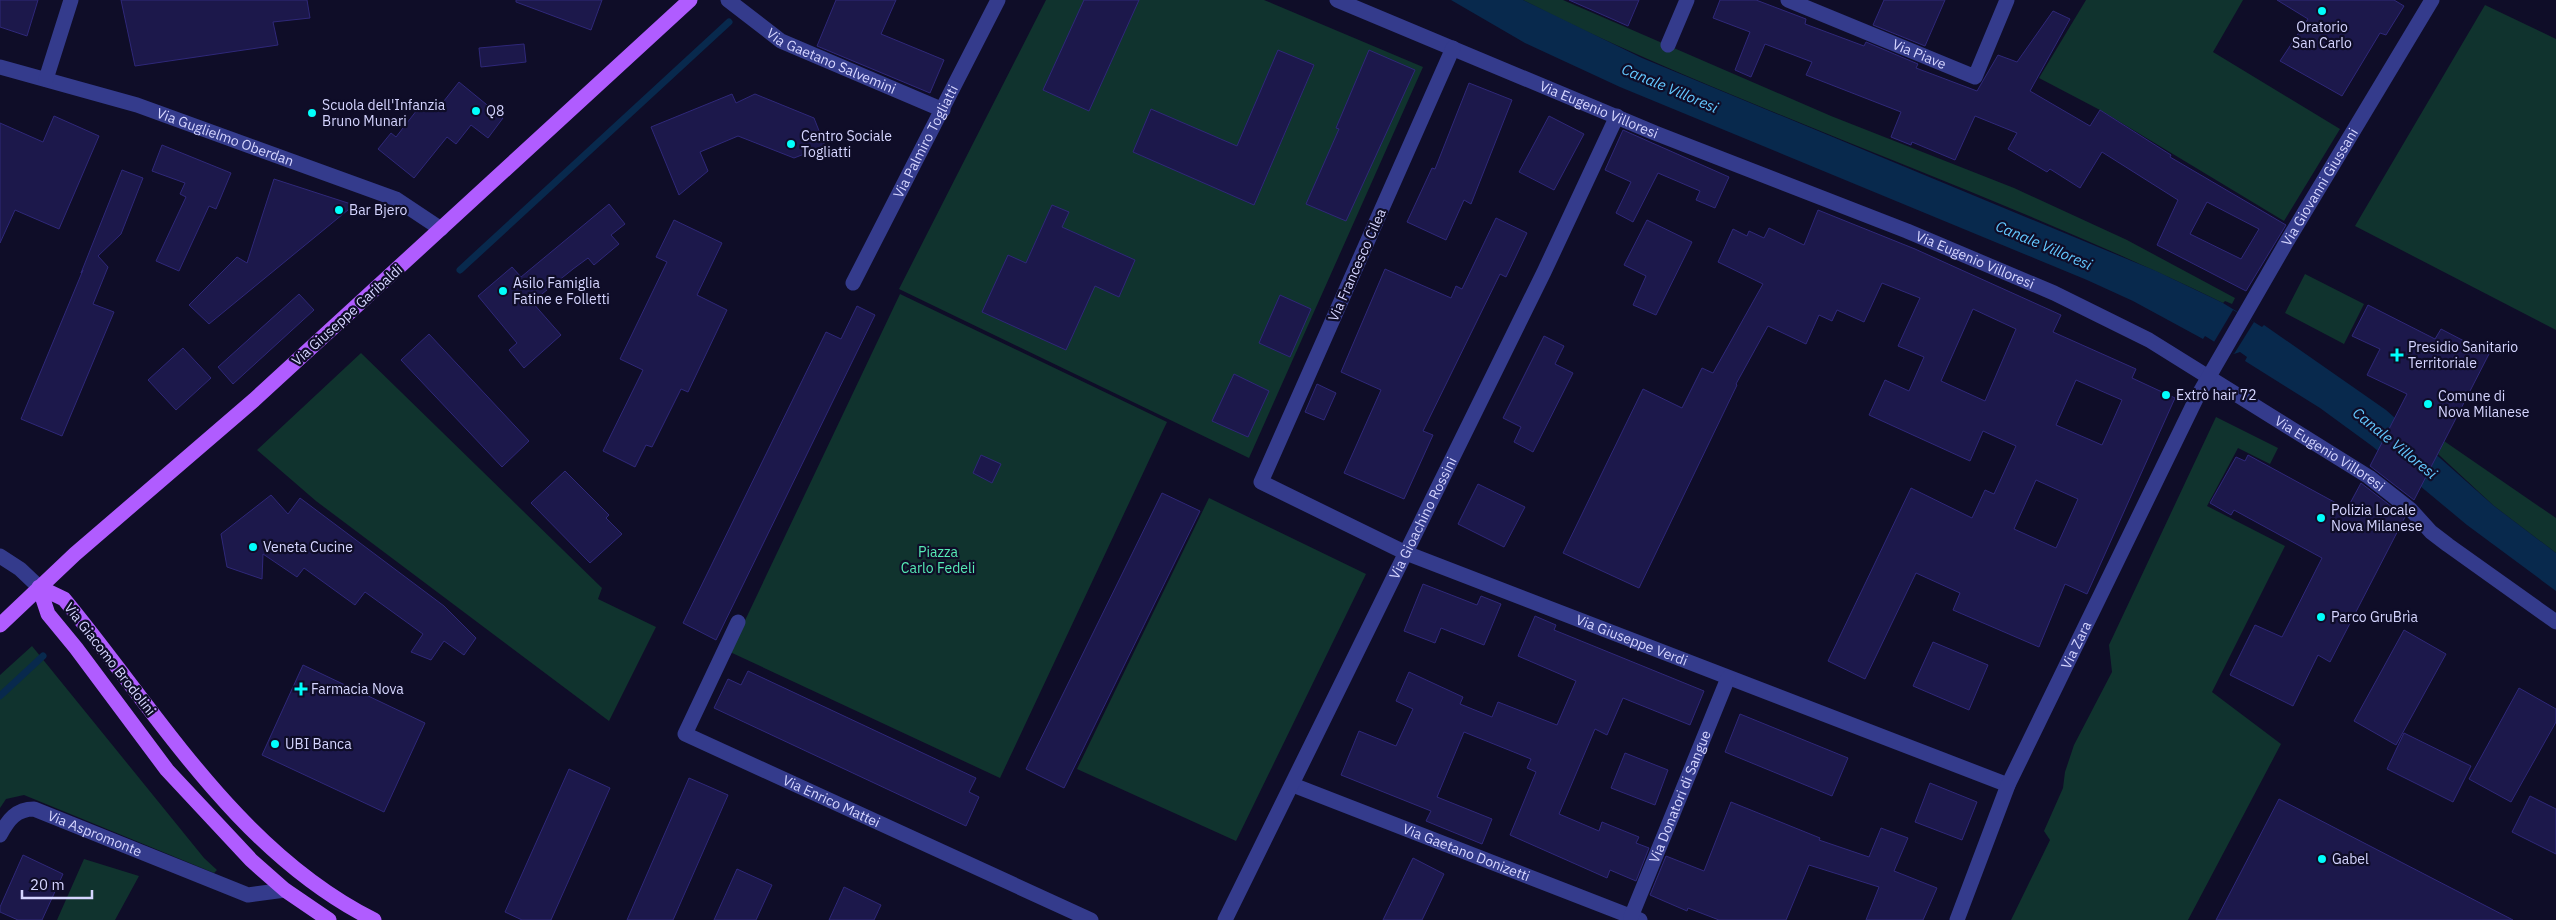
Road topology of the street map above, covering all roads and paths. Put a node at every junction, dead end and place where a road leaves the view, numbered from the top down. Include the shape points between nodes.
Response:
1 (72, 0) edge
2 (690, 0) edge
3 (728, 0) edge
4 (998, 0) edge
5 (1337, 0) edge
6 (1686, 0) edge
7 (1788, 0) edge
8 (2007, 0) edge
9 (2432, 0) edge
10 (1668, 45) dead end
11 (1454, 48) junction
12 (0, 67) edge
13 (46, 79) junction
14 (943, 110) junction
15 (1617, 116) junction
16 (441, 229) junction
17 (853, 283) dead end
18 (2209, 376) junction
19 (1261, 482) joint
20 (1406, 553) junction
21 (0, 556) edge
22 (39, 587) junction
23 (738, 622) dead end
24 (2556, 622) edge
25 (0, 625) edge
26 (1728, 678) junction
27 (1293, 785) junction
28 (2008, 785) junction
29 (0, 835) edge
30 (285, 890) junction
31 (1636, 918) edge
32 (329, 920) edge
33 (355, 920) edge
34 (374, 920) edge
35 (1091, 920) edge
36 (1225, 920) edge
37 (1957, 920) edge

1 - 13 street
2 - 16 main road, Via Giuseppe Garibaldi
3 - 14 street, Via Gaetano Salvemini via 781,41
4 - 14 street, Via Palmiro Togliatti
5 - 11 street, Via Eugenio Villoresi
6 - 10 street
7 - 8 street, Via Piave via 1975,77
9 - 18 street, Via Giovanni Giussani
11 - 15 street, Via Eugenio Villoresi
11 - 19 street, Via Francesco Cilea
12 - 13 street, Via Guglielmo Oberdan
13 - 16 street, Via Guglielmo Oberdan via 137,105 396,199
14 - 17 street, Via Palmiro Togliatti
15 - 18 street, Via Eugenio Villoresi via 2054,293 2150,340
15 - 20 street, Via Gioachino Rossini
16 - 22 main road, Via Giuseppe Garibaldi via 254,400
18 - 24 street, Via Eugenio Villoresi via 2369,477 2411,510 2431,532
18 - 28 street, Via Zara
19 - 20 street, Via Giuseppe Verdi
20 - 26 street, Via Giuseppe Verdi
20 - 27 street, Via Gioachino Rossini
21 - 22 street
22 - 25 main road, Via Giuseppe Garibaldi
22 - 30 main road, Via Giacomo Brodolini via 48,614 167,770 234,843
22 - 34 main road, Via Giacomo Brodolini via 64,599 185,754 250,826 316,885
23 - 35 street, Via Enrico Mattei via 684,734
26 - 28 street, Via Giuseppe Verdi
26 - 31 street, Via Donatori di Sangue
27 - 31 street, Via Gaetano Donizetti
27 - 36 street, Via Gioachino Rossini
28 - 37 street, Via Zara
29 - 30 street, Via Aspromonte via 12,816 19,811 34,809 248,895
30 - 32 main road, Via Giacomo Brodolini
30 - 33 main road, Via Giacomo Brodolini via 329,906

